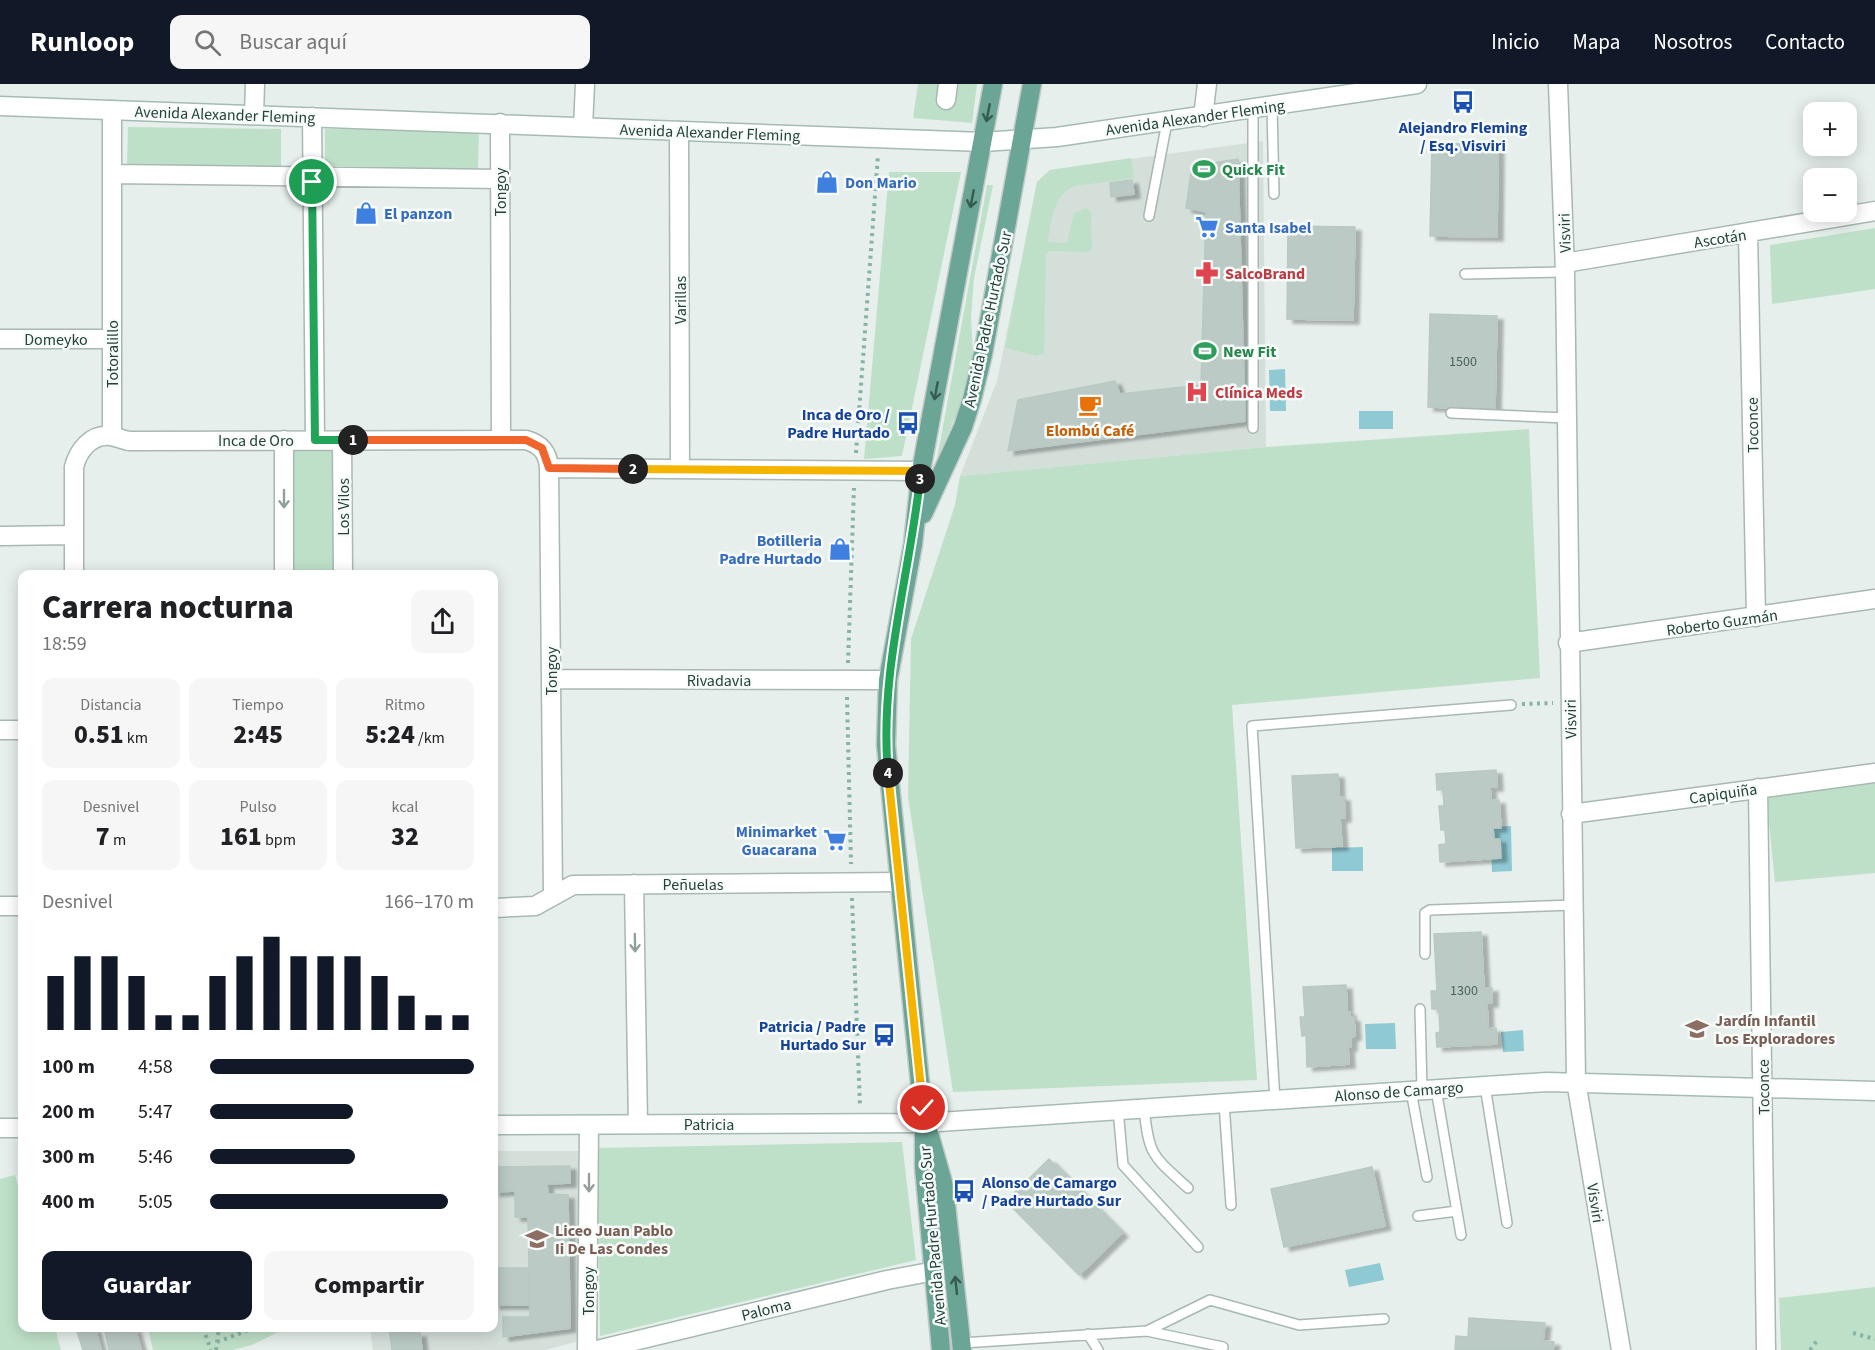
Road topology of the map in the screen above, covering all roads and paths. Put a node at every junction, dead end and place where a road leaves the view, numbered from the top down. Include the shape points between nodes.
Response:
1 (255, 84) edge
2 (585, 84) edge
3 (993, 84) edge
4 (1032, 84) edge
5 (1207, 84) edge
6 (1413, 84) edge
7 (1558, 84) edge
8 (0, 106) edge
9 (1272, 106) junction
10 (1253, 109) junction
11 (112, 110) junction
12 (254, 115) junction
13 (312, 117) junction
14 (1203, 117) junction
15 (1167, 122) junction
16 (500, 123) junction
17 (583, 127) junction
18 (679, 131) junction
19 (1023, 141) junction
20 (983, 142) junction
21 (112, 174) junction
22 (312, 177) junction
23 (500, 179) junction
24 (1274, 194) dead end
25 (1875, 211) edge
26 (1149, 216) dead end
27 (1748, 233) junction
28 (1565, 268) junction
29 (1465, 274) dead end
30 (0, 339) edge
31 (112, 339) junction
32 (1451, 413) dead end
33 (1566, 418) junction
34 (1253, 428) dead end
35 (112, 436) junction
36 (284, 440) junction
37 (315, 440) junction
38 (342, 440) junction
39 (501, 440) junction
40 (542, 448) joint
41 (549, 468) junction
42 (680, 469) junction
43 (921, 471) junction
44 (74, 535) junction
45 (0, 536) edge
46 (913, 544) junction
47 (74, 570) edge
48 (284, 570) edge
49 (343, 570) edge
50 (1875, 599) edge
51 (1756, 617) junction
52 (1568, 643) junction
53 (551, 679) junction
54 (888, 680) junction
55 (1569, 702) junction
56 (1511, 705) joint
57 (0, 730) edge
58 (18, 730) edge
59 (1875, 773) edge
60 (1758, 788) junction
61 (1571, 814) junction
62 (900, 882) junction
63 (634, 884) junction
64 (553, 896) junction
65 (1573, 905) junction
66 (0, 906) edge
67 (18, 906) edge
68 (498, 908) edge
69 (1425, 954) dead end
70 (1420, 1009) dead end
71 (1576, 1081) junction
72 (1485, 1086) junction
73 (1762, 1087) junction
74 (1423, 1090) junction
75 (1875, 1091) edge
76 (1275, 1100) junction
77 (1224, 1103) junction
78 (1144, 1108) junction
79 (1118, 1109) junction
80 (924, 1123) junction
81 (638, 1124) junction
82 (498, 1125) edge
83 (589, 1125) junction
84 (0, 1128) edge
85 (18, 1128) edge
86 (1427, 1177) dead end
87 (1188, 1188) dead end
88 (1231, 1205) dead end
89 (1457, 1212) junction
90 (1418, 1216) dead end
91 (1507, 1223) dead end
92 (1461, 1235) dead end
93 (1198, 1247) dead end
94 (935, 1271) junction
95 (1384, 1319) dead end
96 (1147, 1331) junction
97 (204, 1332) edge
98 (218, 1332) edge
99 (243, 1332) edge
100 (1853, 1333) dead end
101 (1088, 1334) junction
102 (1819, 1338) dead end
103 (1875, 1339) edge
104 (217, 1342) junction
105 (962, 1346) edge
106 (1222, 1347) dead end
107 (211, 1350) edge
108 (216, 1350) edge
109 (587, 1350) edge
110 (597, 1350) edge
111 (941, 1350) edge
112 (1098, 1350) edge
113 (1621, 1350) edge
114 (1766, 1350) edge
115 (1810, 1350) edge

1 - 12 street
2 - 17 street
3 -> 20 main road, Avenida Padre Hurtado Sur
4 - 19 main road, Avenida Padre Hurtado Sur
5 - 14 street
6 - 9 street, Avenida Alexander Fleming
7 - 28 street, Visviri
8 - 11 street, Avenida Alexander Fleming
9 - 10 street, Avenida Alexander Fleming
9 - 24 lane
10 - 14 street, Avenida Alexander Fleming
10 - 34 lane
11 - 12 street, Avenida Alexander Fleming
11 - 21 street, Totoralillo
12 - 13 street, Avenida Alexander Fleming
13 - 16 street, Avenida Alexander Fleming
13 - 22 street
14 - 15 street, Avenida Alexander Fleming
15 - 19 street, Avenida Alexander Fleming
15 - 26 lane
16 - 17 street, Avenida Alexander Fleming
16 - 23 street, Tongoy
17 - 18 street, Avenida Alexander Fleming
18 - 20 street, Avenida Alexander Fleming
18 - 42 street, Varillas
19 - 20 street, Avenida Alexander Fleming
19 - 46 main road, Avenida Padre Hurtado Sur via 972,399 963,427 927,501
20 -> 43 main road, Avenida Padre Hurtado Sur
21 - 22 street
21 - 31 street, Totoralillo
22 - 23 street
22 - 37 street
23 - 39 street, Tongoy
25 - 27 street, Ascotán
27 - 28 street, Ascotán
27 - 51 street, Toconce
28 - 29 lane
28 - 33 street, Visviri
30 - 31 street, Domeyko
31 - 35 street, Totoralillo
32 - 33 lane
33 - 52 street, Visviri
35 - 36 street, Inca de Oro via 129,441
35 - 44 street via 93,440 76,459
36 - 37 street, Inca de Oro
36 -> 48 street
37 - 38 street, Inca de Oro
38 - 39 street, Inca de Oro
38 - 49 street, Los Vilos
39 - 40 street, Inca de Oro via 526,440
40 - 41 street, Tongoy
41 - 42 street
41 - 53 street, Tongoy
42 - 43 street
43 - 46 main road, Avenida Padre Hurtado Sur
44 - 45 street
44 - 47 street
46 - 54 main road, Avenida Padre Hurtado Sur
50 - 51 street, Roberto Guzmán
51 - 52 street, Roberto Guzmán
52 - 55 street, Visviri
53 - 54 street, Rivadavia
53 - 64 street, Tongoy
54 - 62 main road, Avenida Padre Hurtado Sur via 886,745
55 - 56 path
55 - 61 street, Visviri
56 - 76 lane via 1252,726
57 - 58 street
59 - 60 street, Capiquiña
60 - 61 street, Capiquiña
60 - 73 street, Toconce
61 - 65 street, Visviri
62 - 63 street, Peñuelas
62 - 80 main road, Avenida Padre Hurtado Sur
63 - 64 street, Peñuelas via 573,885
63 -> 81 street
64 - 68 street, Peñuelas via 535,906
65 - 69 lane via 1430,910 1424,920
65 - 71 street, Visviri
66 - 67 street
70 - 74 lane
71 - 72 street, Alonso de Camargo
71 - 73 street, Alonso de Camargo
71 - 113 street, Visviri
72 - 74 street, Alonso de Camargo
72 - 91 lane
73 - 75 street, Alonso de Camargo
73 - 114 street, Toconce
74 - 76 street, Alonso de Camargo
74 - 86 lane
74 - 89 lane
76 - 77 street, Alonso de Camargo
77 - 78 street, Alonso de Camargo
77 - 88 lane
78 - 79 street, Alonso de Camargo
78 - 87 lane via 1148,1144 1158,1160
79 - 80 street, Alonso de Camargo
79 - 93 lane via 1122,1165
80 - 81 street, Patricia
80 - 94 main road, Avenida Padre Hurtado Sur via 924,1167
105 -> 80 main road, Avenida Padre Hurtado Sur via 944,1186 938,1157
81 - 83 street, Patricia
82 - 83 street, Patricia
83 -> 109 street, Tongoy
84 - 85 street
89 - 90 lane
89 - 92 lane
94 - 110 street, Paloma
94 - 111 main road, Avenida Padre Hurtado Sur
95 - 96 lane via 1299,1325 1209,1300
96 - 101 lane
96 - 106 lane
97 - 107 path
98 - 104 path
99 - 104 path
100 - 103 path
101 - 105 lane
101 - 112 lane
102 - 115 path
104 - 108 path

